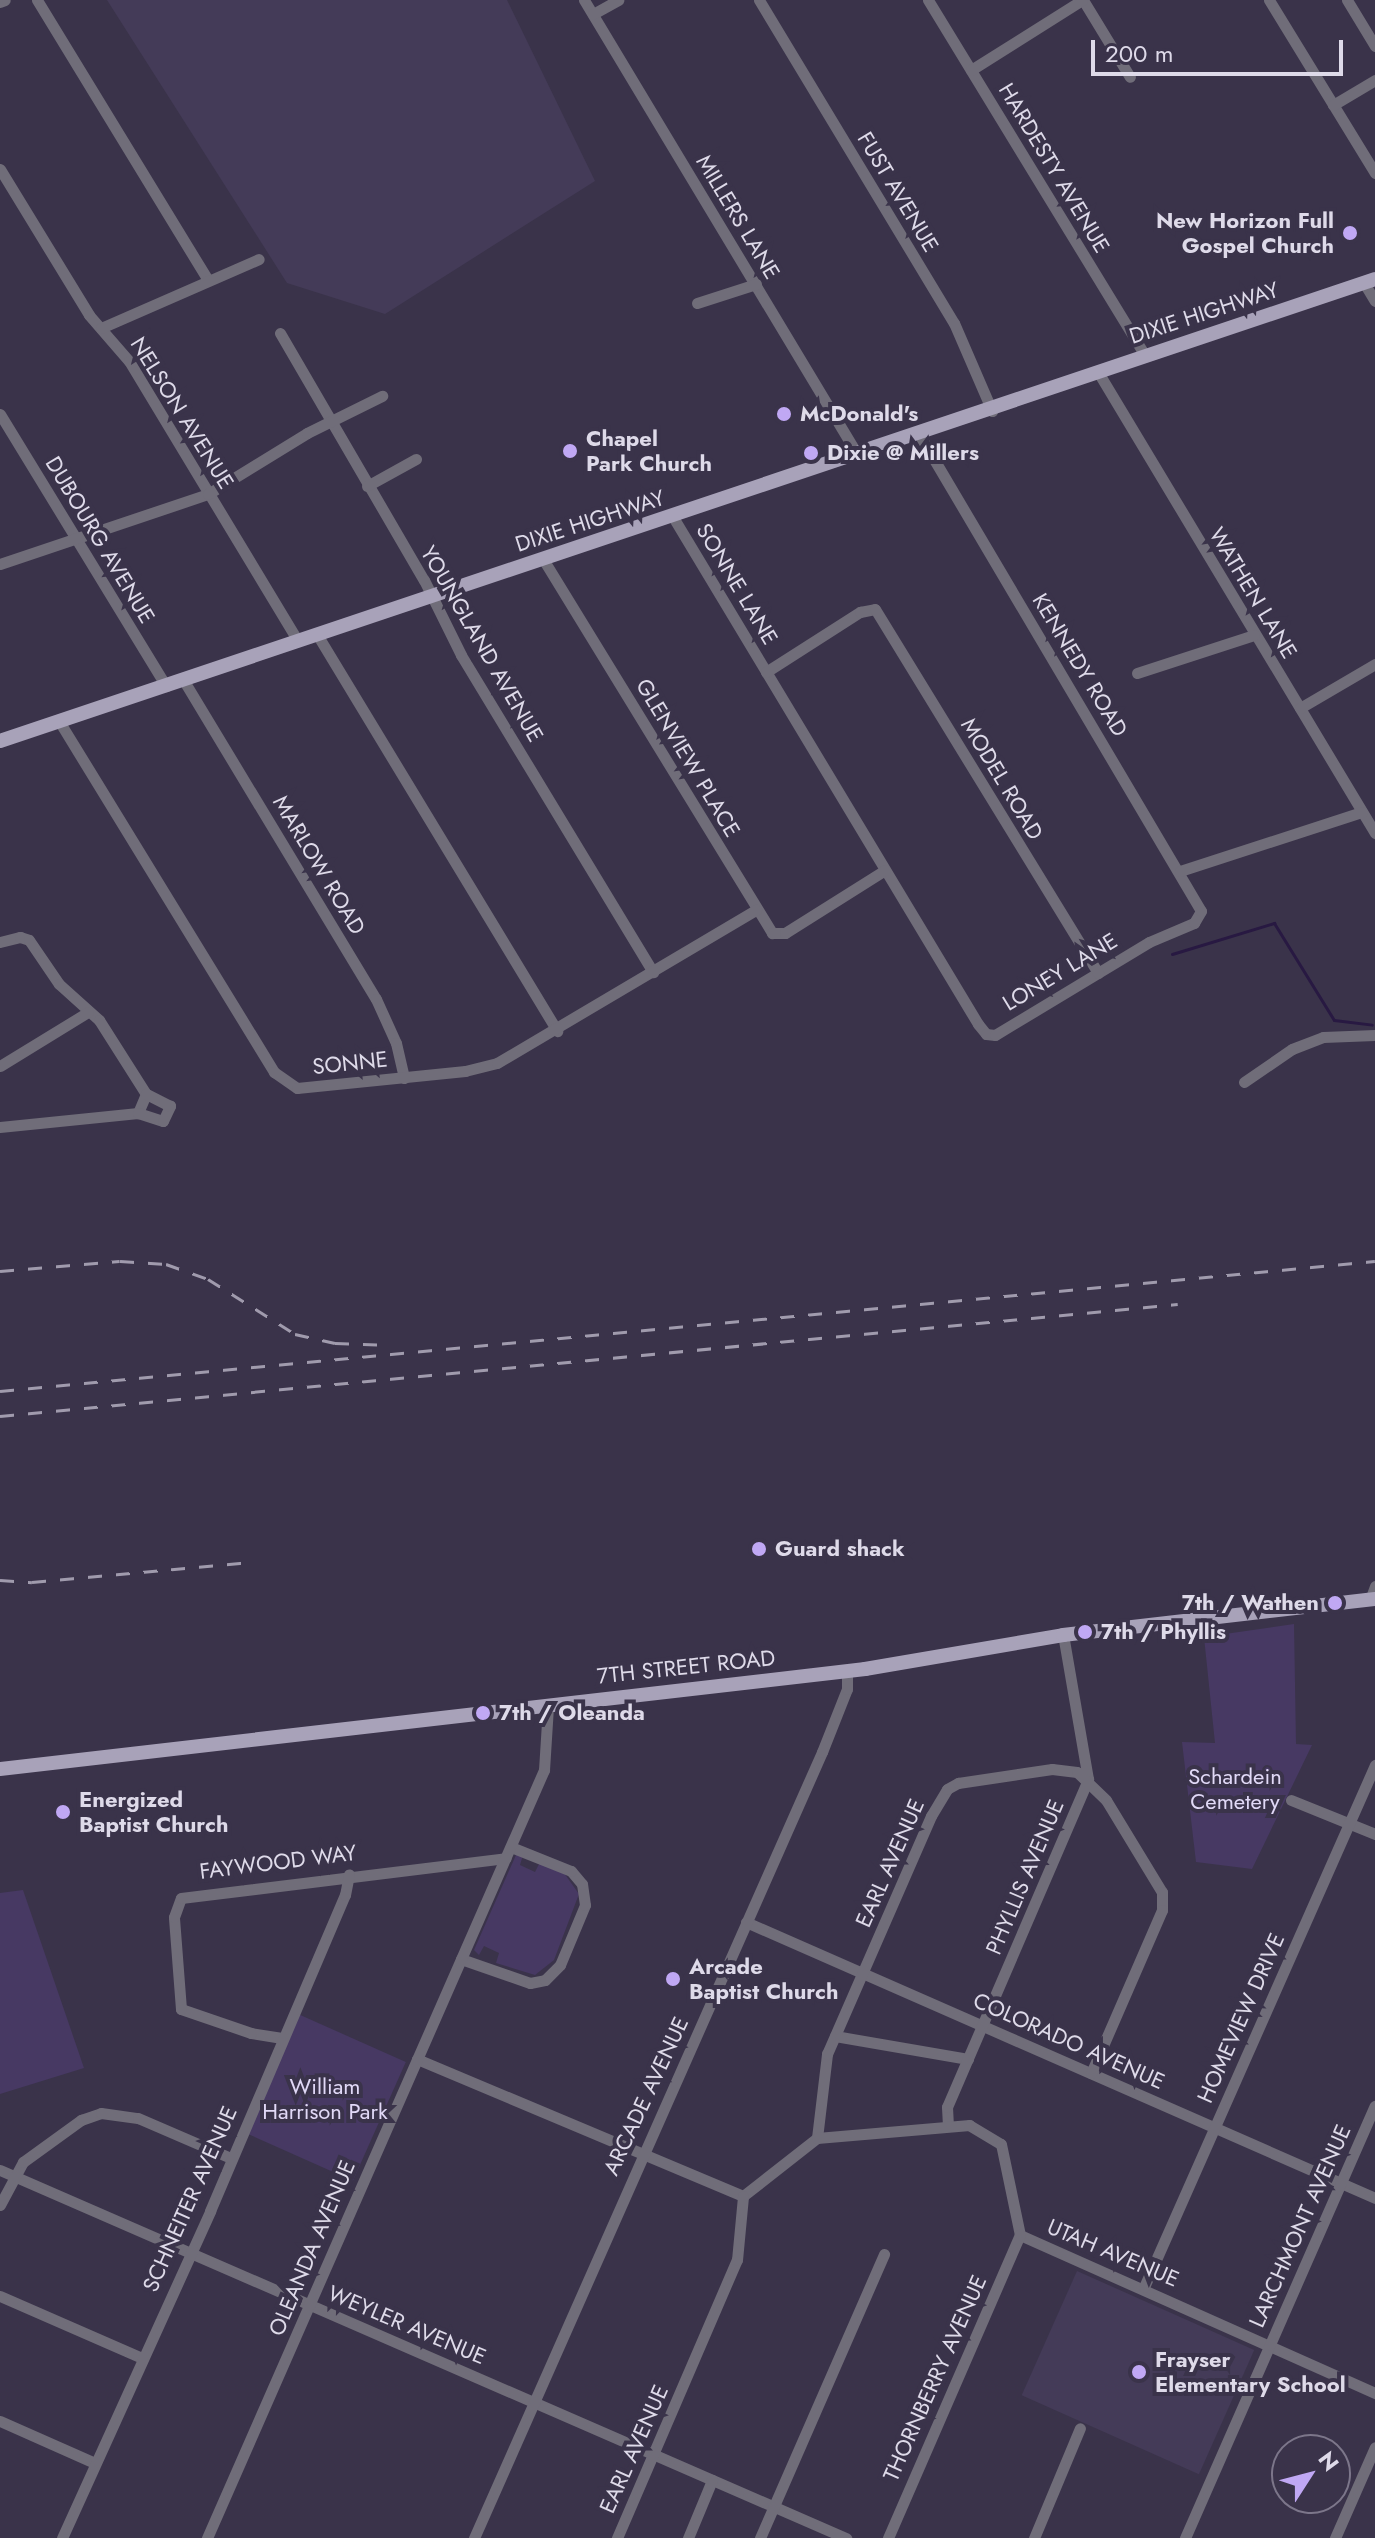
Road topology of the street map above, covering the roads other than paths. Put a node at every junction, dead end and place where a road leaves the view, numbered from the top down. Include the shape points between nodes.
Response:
1 (37, 0) edge
2 (584, 0) edge
3 (618, 0) edge
4 (759, 0) edge
5 (928, 0) edge
6 (1083, 0) edge
7 (1269, 0) edge
8 (1347, 0) edge
9 (593, 14) junction
10 (1375, 46) edge
11 (971, 70) junction
12 (1130, 77) dead end
13 (1375, 80) edge
14 (1333, 105) junction
15 (0, 169) edge
16 (1375, 173) edge
17 (259, 259) dead end
18 (208, 280) junction
19 (1370, 281) edge
20 (756, 284) junction
21 (1375, 301) edge
22 (697, 303) dead end
23 (101, 328) junction
24 (280, 333) dead end
25 (1145, 356) junction
26 (1098, 372) junction
27 (382, 396) dead end
28 (992, 411) junction
29 (0, 414) edge
30 (331, 422) junction
31 (919, 434) junction
32 (857, 454) junction
33 (416, 459) dead end
34 (367, 486) junction
35 (208, 494) junction
36 (673, 517) junction
37 (75, 540) junction
38 (543, 559) junction
39 (0, 564) edge
40 (430, 595) junction
41 (1254, 635) junction
42 (318, 636) junction
43 (298, 641) junction
44 (1375, 664) edge
45 (766, 672) junction
46 (1137, 673) dead end
47 (184, 681) junction
48 (166, 686) junction
49 (1300, 708) junction
50 (59, 721) junction
51 (0, 741) edge
52 (1362, 812) junction
53 (1375, 833) edge
54 (885, 870) junction
55 (1180, 871) junction
56 (756, 910) junction
57 (1198, 919) joint
58 (0, 942) edge
59 (653, 972) junction
60 (1098, 973) junction
61 (88, 1012) junction
62 (557, 1031) junction
63 (1375, 1035) edge
64 (0, 1066) edge
65 (404, 1078) junction
66 (1244, 1082) dead end
67 (146, 1094) junction
68 (138, 1113) junction
69 (0, 1125) edge
70 (1373, 1595) edge
71 (1063, 1635) junction
72 (847, 1670) junction
73 (548, 1706) junction
74 (1375, 1765) edge
75 (0, 1769) edge
76 (1088, 1779) junction
77 (1291, 1800) dead end
78 (1348, 1826) junction
79 (1375, 1834) edge
80 (508, 1852) junction
81 (349, 1874) junction
82 (746, 1922) junction
83 (461, 1959) junction
84 (863, 1972) junction
85 (982, 2025) junction
86 (835, 2036) junction
87 (282, 2038) junction
88 (417, 2059) junction
89 (968, 2059) junction
90 (1091, 2073) junction
91 (1375, 2106) edge
92 (948, 2126) junction
93 (1215, 2127) junction
94 (817, 2138) junction
95 (641, 2153) junction
96 (231, 2158) junction
97 (0, 2170) edge
98 (13, 2176) junction
99 (1341, 2183) junction
100 (743, 2196) junction
101 (1375, 2198) edge
102 (0, 2205) edge
103 (1020, 2235) junction
104 (189, 2253) junction
105 (884, 2254) dead end
106 (1144, 2287) junction
107 (0, 2296) edge
108 (309, 2305) junction
109 (1269, 2346) junction
110 (142, 2358) junction
111 (1375, 2393) edge
112 (535, 2402) junction
113 (0, 2421) edge
114 (1080, 2428) dead end
115 (1375, 2447) edge
116 (653, 2454) junction
117 (95, 2463) junction
118 (712, 2480) junction
119 (774, 2506) junction
120 (62, 2538) edge
121 (207, 2538) edge
122 (474, 2538) edge
123 (617, 2538) edge
124 (688, 2538) edge
125 (760, 2538) edge
126 (846, 2538) edge
127 (888, 2538) edge
128 (1034, 2538) edge
129 (1185, 2538) edge
130 (1335, 2538) edge

1 - 18 street
2 - 9 street, MILLERS LANE
3 - 9 street
4 - 28 street, FUST AVENUE via 954,323
5 - 11 street, HARDESTY AVENUE
6 - 11 street
6 - 12 street
7 - 14 street
8 - 10 street
9 - 20 street, MILLERS LANE
11 - 25 street, HARDESTY AVENUE
13 - 14 street
14 - 16 street
15 - 23 street, NELSON AVENUE
17 - 18 street
18 - 23 street
19 - 21 street
19 - 25 main road, DIXIE HIGHWAY
20 - 22 street
20 - 32 street, MILLERS LANE
23 - 35 street, NELSON AVENUE via 129,361
24 - 30 street, YOUNGLAND AVENUE
25 - 26 main road, DIXIE HIGHWAY
26 - 28 main road, DIXIE HIGHWAY
26 - 41 street, WATHEN LANE
27 - 30 street
28 - 31 main road, DIXIE HIGHWAY
29 - 37 street, DUBOURG AVENUE
30 - 34 street, YOUNGLAND AVENUE
30 - 35 street
31 - 32 main road, DIXIE HIGHWAY
31 - 55 street, KENNEDY ROAD
32 - 36 main road, DIXIE HIGHWAY
33 - 34 street
34 - 40 street, YOUNGLAND AVENUE
35 - 37 street
35 - 43 street, NELSON AVENUE
36 - 38 main road, DIXIE HIGHWAY
36 - 45 street, SONNE LANE
37 - 39 street
37 - 48 street, DUBOURG AVENUE
38 - 40 main road, DIXIE HIGHWAY
38 - 56 street, GLENVIEW PLACE
40 - 42 main road, DIXIE HIGHWAY
40 - 59 street, YOUNGLAND AVENUE
41 - 46 street
41 - 49 street, WATHEN LANE
42 - 43 main road, DIXIE HIGHWAY
42 - 62 street
43 - 47 main road, DIXIE HIGHWAY
44 - 49 street
45 - 54 street, LONEY LANE
45 - 60 street, MODEL ROAD via 871,607
47 - 48 main road, DIXIE HIGHWAY
47 - 65 street, MARLOW ROAD via 376,999 396,1043
48 - 50 main road, DIXIE HIGHWAY
49 - 52 street, WATHEN LANE
50 - 51 main road, DIXIE HIGHWAY
50 - 65 street, SONNE via 278,1078 301,1088
52 - 53 street, WATHEN LANE
52 - 55 street
54 - 56 street, GLENVIEW PLACE via 776,934
54 - 60 street, LONEY LANE via 986,1034 995,1035
55 - 57 street, KENNEDY ROAD via 1198,903
56 - 59 street, SONNE
57 - 60 street, LONEY LANE
58 - 61 street via 29,940 59,984
59 - 62 street, SONNE
61 - 64 street
61 - 67 street
62 - 65 street, SONNE via 482,1068
63 - 66 street via 1323,1037 1292,1049
67 - 68 street
67 - 68 street via 170,1106 163,1121
68 - 69 street
70 - 71 main road, 7TH STREET ROAD
71 - 72 main road, 7TH STREET ROAD
71 - 76 street, PHYLLIS AVENUE
72 - 73 main road, 7TH STREET ROAD
72 - 82 street, ARCADE AVENUE via 847,1689
73 - 75 main road, 7TH STREET ROAD
73 - 80 street, OLEANDA AVENUE via 544,1770
74 - 78 street, HOMEVIEW DRIVE
76 - 84 street, EARL AVENUE via 1069,1768 958,1783 947,1789
76 - 85 street, PHYLLIS AVENUE
76 - 90 street via 1159,1886 1163,1903
77 - 78 street
78 - 79 street
78 - 93 street, HOMEVIEW DRIVE
80 - 81 street, FAYWOOD WAY
80 - 83 street, OLEANDA AVENUE
80 - 83 street via 571,1871 582,1884 585,1905 560,1965 545,1980 530,1983
81 - 87 street, SCHNEITER AVENUE via 345,1895
81 - 87 street, FAYWOOD WAY via 191,1893 176,1903 181,2009
82 - 84 street, COLORADO AVENUE
82 - 95 street, ARCADE AVENUE
83 - 88 street, OLEANDA AVENUE
84 - 85 street, COLORADO AVENUE
84 - 86 street, EARL AVENUE
85 - 89 street, PHYLLIS AVENUE
85 - 90 street, COLORADO AVENUE
86 - 89 street
86 - 94 street, EARL AVENUE via 827,2054
87 - 96 street, SCHNEITER AVENUE
88 - 95 street
88 - 108 street, OLEANDA AVENUE
89 - 92 street, PHYLLIS AVENUE via 947,2107
90 - 93 street, COLORADO AVENUE
91 - 99 street, LARCHMONT AVENUE
92 - 94 street, UTAH AVENUE
92 - 103 street, UTAH AVENUE via 969,2125 999,2140
93 - 99 street, COLORADO AVENUE
93 - 106 street, HOMEVIEW DRIVE
94 - 100 street
95 - 100 street
95 - 112 street, ARCADE AVENUE
96 - 98 street via 138,2118 108,2112 81,2120 23,2162
96 - 104 street, SCHNEITER AVENUE
97 - 98 street, WEYLER AVENUE
98 - 102 street
98 - 104 street, WEYLER AVENUE
99 - 101 street, COLORADO AVENUE
99 - 109 street, LARCHMONT AVENUE
100 - 116 street, EARL AVENUE via 737,2260
103 - 106 street, UTAH AVENUE
103 - 127 street, THORNBERRY AVENUE
104 - 108 street, WEYLER AVENUE
104 - 110 street, SCHNEITER AVENUE
105 - 119 street
106 - 109 street, UTAH AVENUE
107 - 110 street
108 - 112 street, WEYLER AVENUE
108 - 121 street, OLEANDA AVENUE
109 - 111 street, UTAH AVENUE
109 - 129 street, LARCHMONT AVENUE
110 - 117 street, SCHNEITER AVENUE
112 - 116 street, WEYLER AVENUE
112 - 122 street, ARCADE AVENUE
113 - 117 street
114 - 128 street
115 - 130 street
116 - 118 street, WEYLER AVENUE
116 - 123 street, EARL AVENUE
117 - 120 street, SCHNEITER AVENUE
118 - 119 street, WEYLER AVENUE
118 - 124 street
119 - 125 street
119 - 126 street, WEYLER AVENUE

